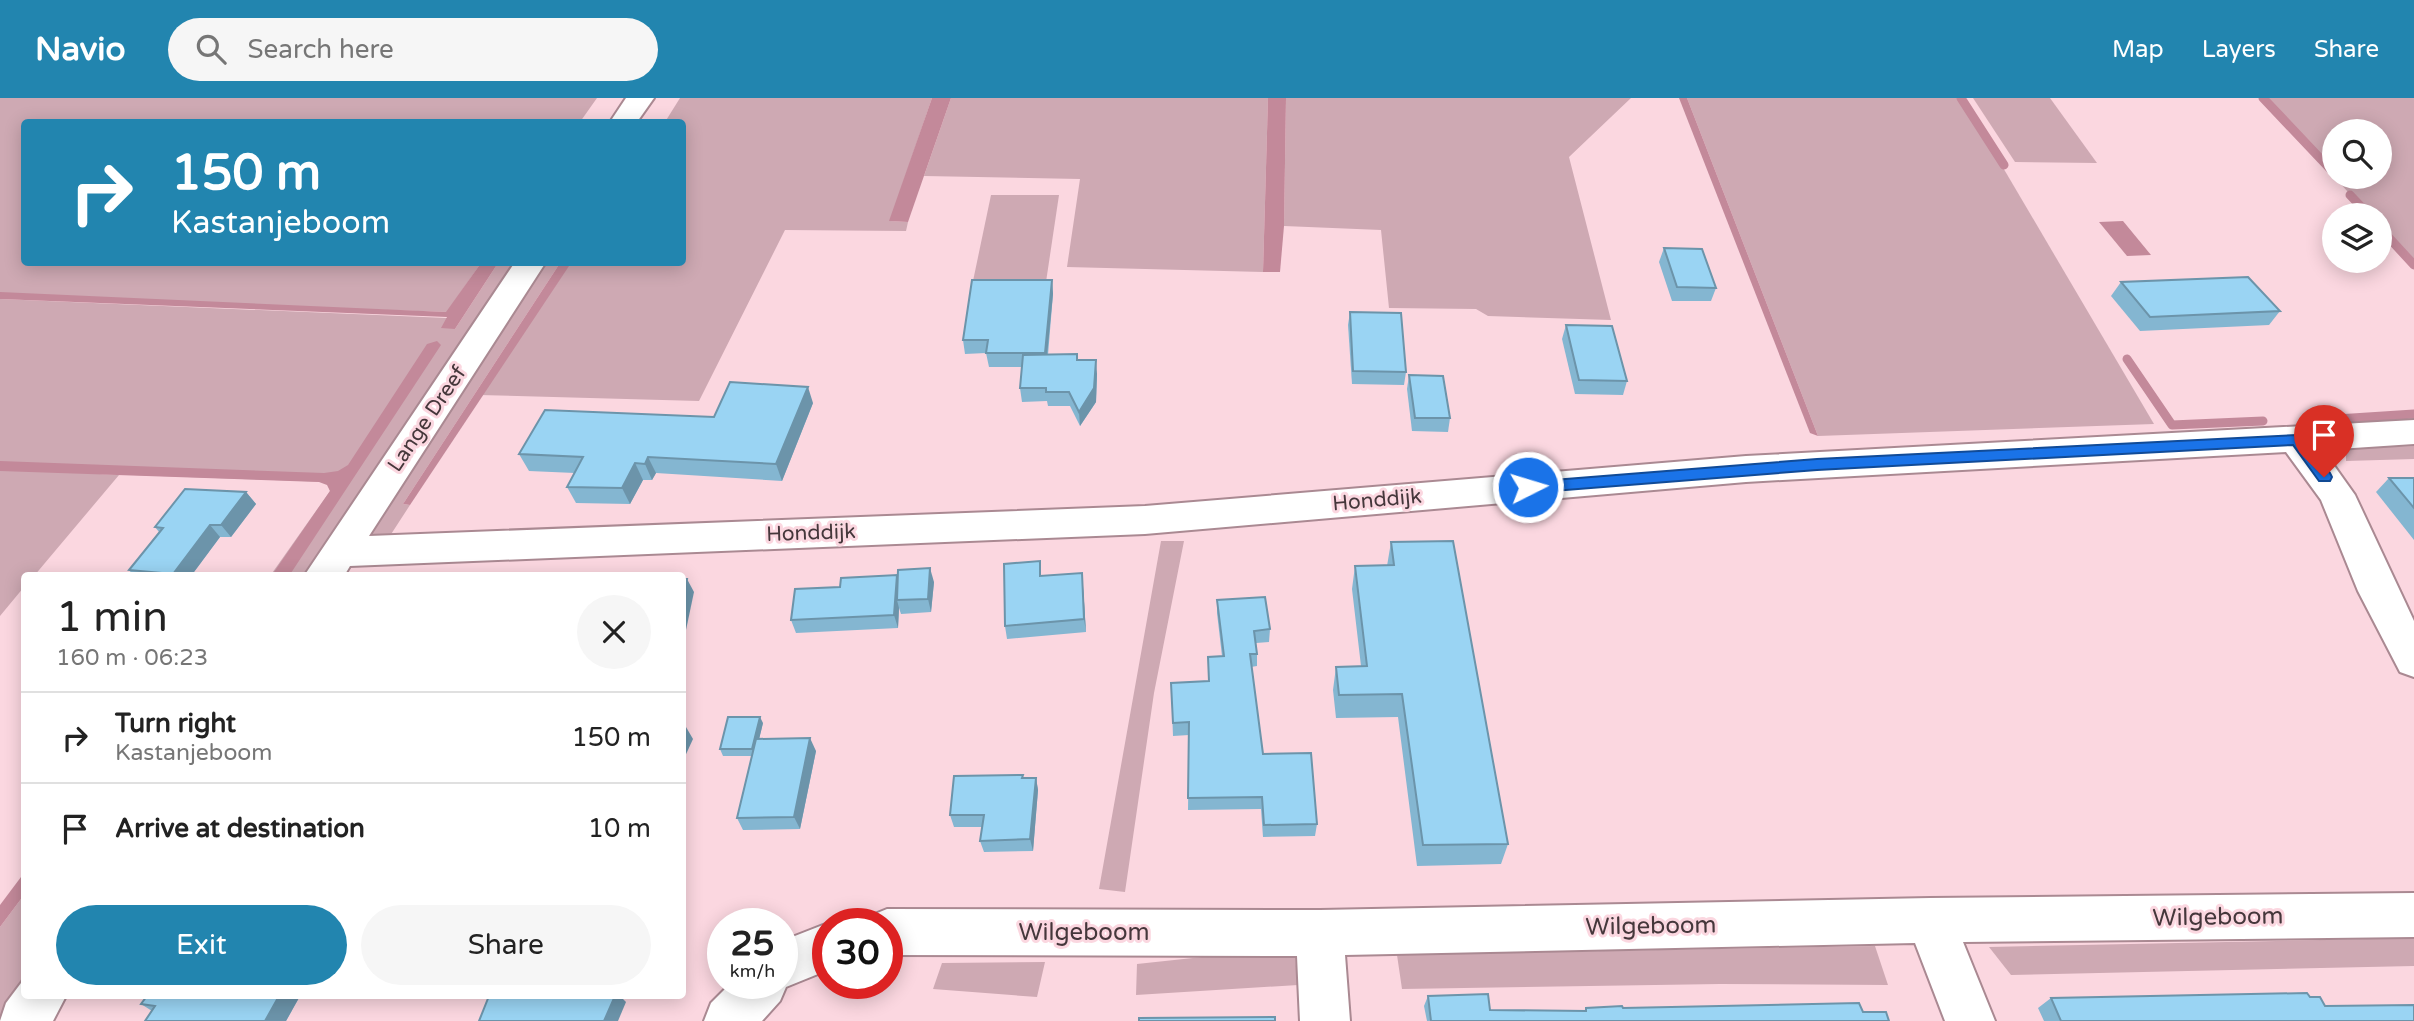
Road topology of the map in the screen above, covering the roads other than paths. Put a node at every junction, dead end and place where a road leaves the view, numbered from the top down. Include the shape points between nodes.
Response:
1 (640, 98) edge
2 (626, 119) edge
3 (528, 266) edge
4 (2414, 432) edge
5 (2297, 440) junction
6 (331, 564) edge
7 (2414, 660) edge
8 (2414, 915) edge
9 (1930, 920) junction
10 (903, 932) edge
11 (1320, 933) junction
12 (39, 999) edge
13 (749, 999) edge
14 (24, 1021) edge
15 (729, 1021) edge
16 (1325, 1021) edge
17 (1970, 1021) edge

1 - 2 street
3 - 6 street, Lange Dreef
4 - 5 street, Honddijk
5 - 6 street, Honddijk via 1746,469 1144,520
5 - 7 street via 2337,495
8 - 9 street, Wilgeboom
9 - 11 street, Wilgeboom
9 - 17 street
10 - 11 street, Wilgeboom
11 - 16 street
12 - 14 street
13 - 15 street

